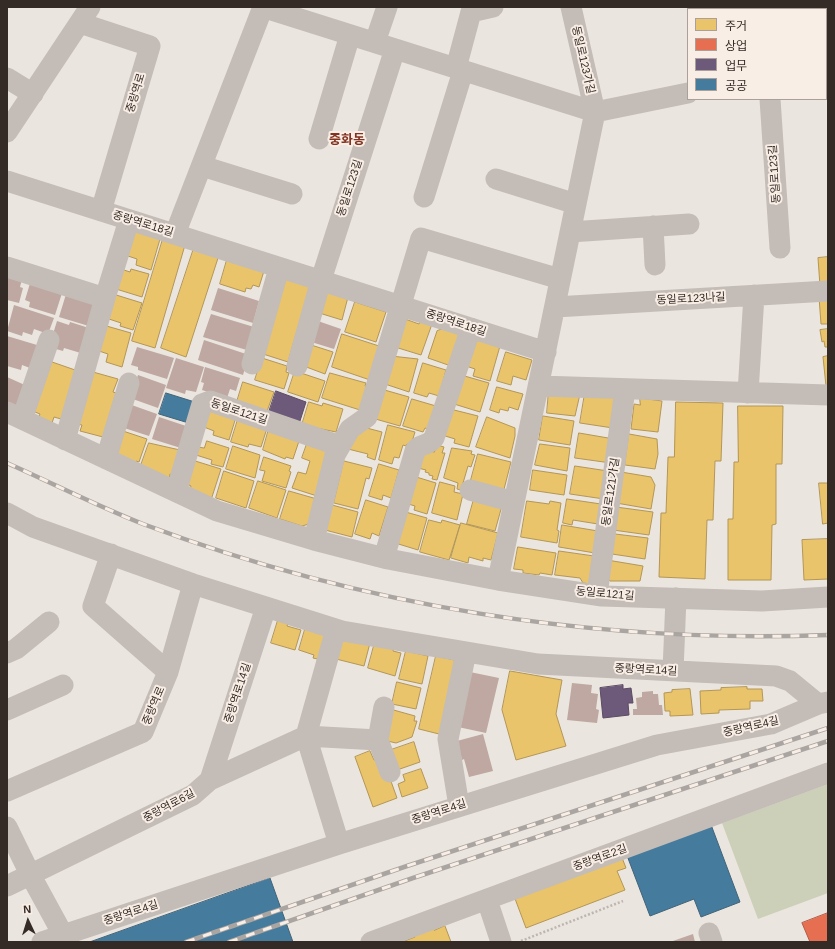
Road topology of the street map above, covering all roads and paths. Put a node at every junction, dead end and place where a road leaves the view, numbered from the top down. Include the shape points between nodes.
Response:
1 (263, 7) edge
2 (386, 7) edge
3 (493, 7) edge
4 (571, 7) edge
5 (304, 13) edge
6 (85, 15) edge
7 (350, 35) junction
8 (375, 42) junction
9 (395, 49) junction
10 (459, 69) junction
11 (7, 78) edge
12 (687, 92) edge
13 (33, 94) junction
14 (770, 100) edge
15 (595, 112) junction
16 (7, 132) edge
17 (319, 139) dead end
18 (202, 166) junction
19 (496, 179) dead end
20 (7, 181) edge
21 (292, 194) dead end
22 (424, 197) dead end
23 (576, 204) junction
24 (101, 211) junction
25 (129, 220) junction
26 (689, 224) dead end
27 (653, 226) junction
28 (570, 232) junction
29 (175, 234) junction
30 (780, 248) dead end
31 (656, 265) dead end
32 (7, 267) edge
33 (279, 268) junction
34 (320, 280) junction
35 (560, 280) junction
36 (828, 291) edge
37 (754, 295) junction
38 (105, 298) junction
39 (400, 306) junction
40 (555, 306) junction
41 (472, 328) junction
42 (49, 340) dead end
43 (546, 352) junction
44 (252, 364) dead end
45 (297, 366) dead end
46 (129, 383) dead end
47 (539, 386) junction
48 (625, 389) junction
49 (748, 393) junction
50 (828, 396) edge
51 (14, 416) edge
52 (65, 440) junction
53 (340, 446) junction
54 (106, 459) junction
55 (470, 490) dead end
56 (176, 492) junction
57 (514, 502) junction
58 (7, 513) edge
59 (314, 540) junction
60 (111, 554) junction
61 (384, 558) junction
62 (498, 580) junction
63 (193, 584) junction
64 (597, 595) junction
65 (676, 598) junction
66 (828, 598) edge
67 (266, 607) junction
68 (49, 622) dead end
69 (336, 629) junction
70 (466, 652) junction
71 (7, 653) edge
72 (673, 671) junction
73 (168, 672) junction
74 (63, 685) dead end
75 (823, 703) edge
76 (384, 707) dead end
77 (7, 710) edge
78 (306, 736) junction
79 (378, 740) junction
80 (390, 772) dead end
81 (828, 773) edge
82 (210, 780) junction
83 (7, 790) edge
84 (458, 806) junction
85 (7, 827) edge
86 (339, 844) junction
87 (31, 876) junction
88 (7, 886) edge
89 (487, 900) junction
90 (623, 901) dead end
91 (65, 939) edge
92 (42, 942) edge
93 (371, 942) edge
94 (501, 942) edge
95 (519, 942) edge

1 - 5 street
1 - 18 street
2 - 8 street
3 - 10 street via 471,12
4 - 15 street, 동일로123가길
5 - 7 street
6 - 13 street, 중랑역로
6 - 24 street, 중랑역로 via 150,46
7 - 8 street
7 - 17 street
8 - 9 street
9 - 10 street
9 - 34 street, 동일로123길
10 - 15 street
10 - 22 street
11 - 13 street
12 - 15 street
13 - 16 street, 중랑역로
14 - 30 street, 동일로123길
15 - 23 street
18 - 21 street
18 - 29 street
19 - 23 street
20 - 24 street, 중랑역로18길
23 - 28 street
24 - 25 street, 중랑역로18길
25 - 29 street, 중랑역로18길
25 - 38 street
26 - 27 street
27 - 28 street
27 - 31 street
28 - 35 street
29 - 33 street, 중랑역로18길
32 - 38 street
33 - 34 street, 중랑역로18길
33 - 44 street
34 - 39 street, 중랑역로18길
34 - 45 street
35 - 39 street via 421,238
35 - 40 street
36 - 37 street, 동일로123나길
37 - 40 street, 동일로123나길
37 - 49 street
38 - 52 street
39 - 41 street, 중랑역로18길
39 - 53 street via 367,417 350,429
40 - 43 street
41 - 43 street, 중랑역로18길
41 - 61 street via 434,438 430,444 419,446 415,452
42 - 51 street, 동일로121길
43 - 47 street
46 - 54 street
47 - 48 street
47 - 57 street
48 - 49 street
48 - 64 street, 동일로121가길
49 - 50 street
51 - 52 street, 동일로121길
52 - 54 street, 동일로121길
53 - 56 street, 동일로121길 via 206,401 202,404
53 - 59 street via 335,455
54 - 56 street, 동일로121길
55 - 57 street
56 - 59 street, 동일로121길 via 217,511
57 - 62 street
58 - 60 street, 중랑역로14길 via 33,527
59 - 61 street, 동일로121길
60 - 63 street, 중랑역로14길
60 - 73 street via 93,606
61 - 62 street, 동일로121길
62 - 64 street, 동일로121길
63 - 67 street, 중랑역로14길
63 - 73 street, 중랑역로
64 - 65 street, 동일로121길
65 - 66 street, 동일로121길 via 762,601
65 - 72 street
67 - 69 street, 중랑역로14길
67 - 82 street, 중랑역로14길
68 - 71 street via 16,649
69 - 70 street, 중랑역로14길
69 - 78 street
70 - 72 street, 중랑역로14길 via 538,664
70 - 84 street via 448,739
72 - 75 street, 중랑역로14길 via 784,678
73 - 83 street, 중랑역로 via 143,732
74 - 77 street
75 - 84 street, 중랑역로4길 via 771,724 657,745
76 - 79 street
78 - 79 street, 중랑역로6길
78 - 82 street, 중랑역로6길
78 - 86 street
79 - 80 street
81 - 89 street, 중랑역로2길
82 - 87 street, 중랑역로6길 via 193,795
84 - 86 street, 중랑역로4길
85 - 87 street
86 - 91 street, 중랑역로4길
87 - 88 street, 중랑역로6길
87 - 91 street
89 - 93 street, 중랑역로2길
89 - 94 street
90 - 95 path
91 - 92 street, 중랑역로4길

